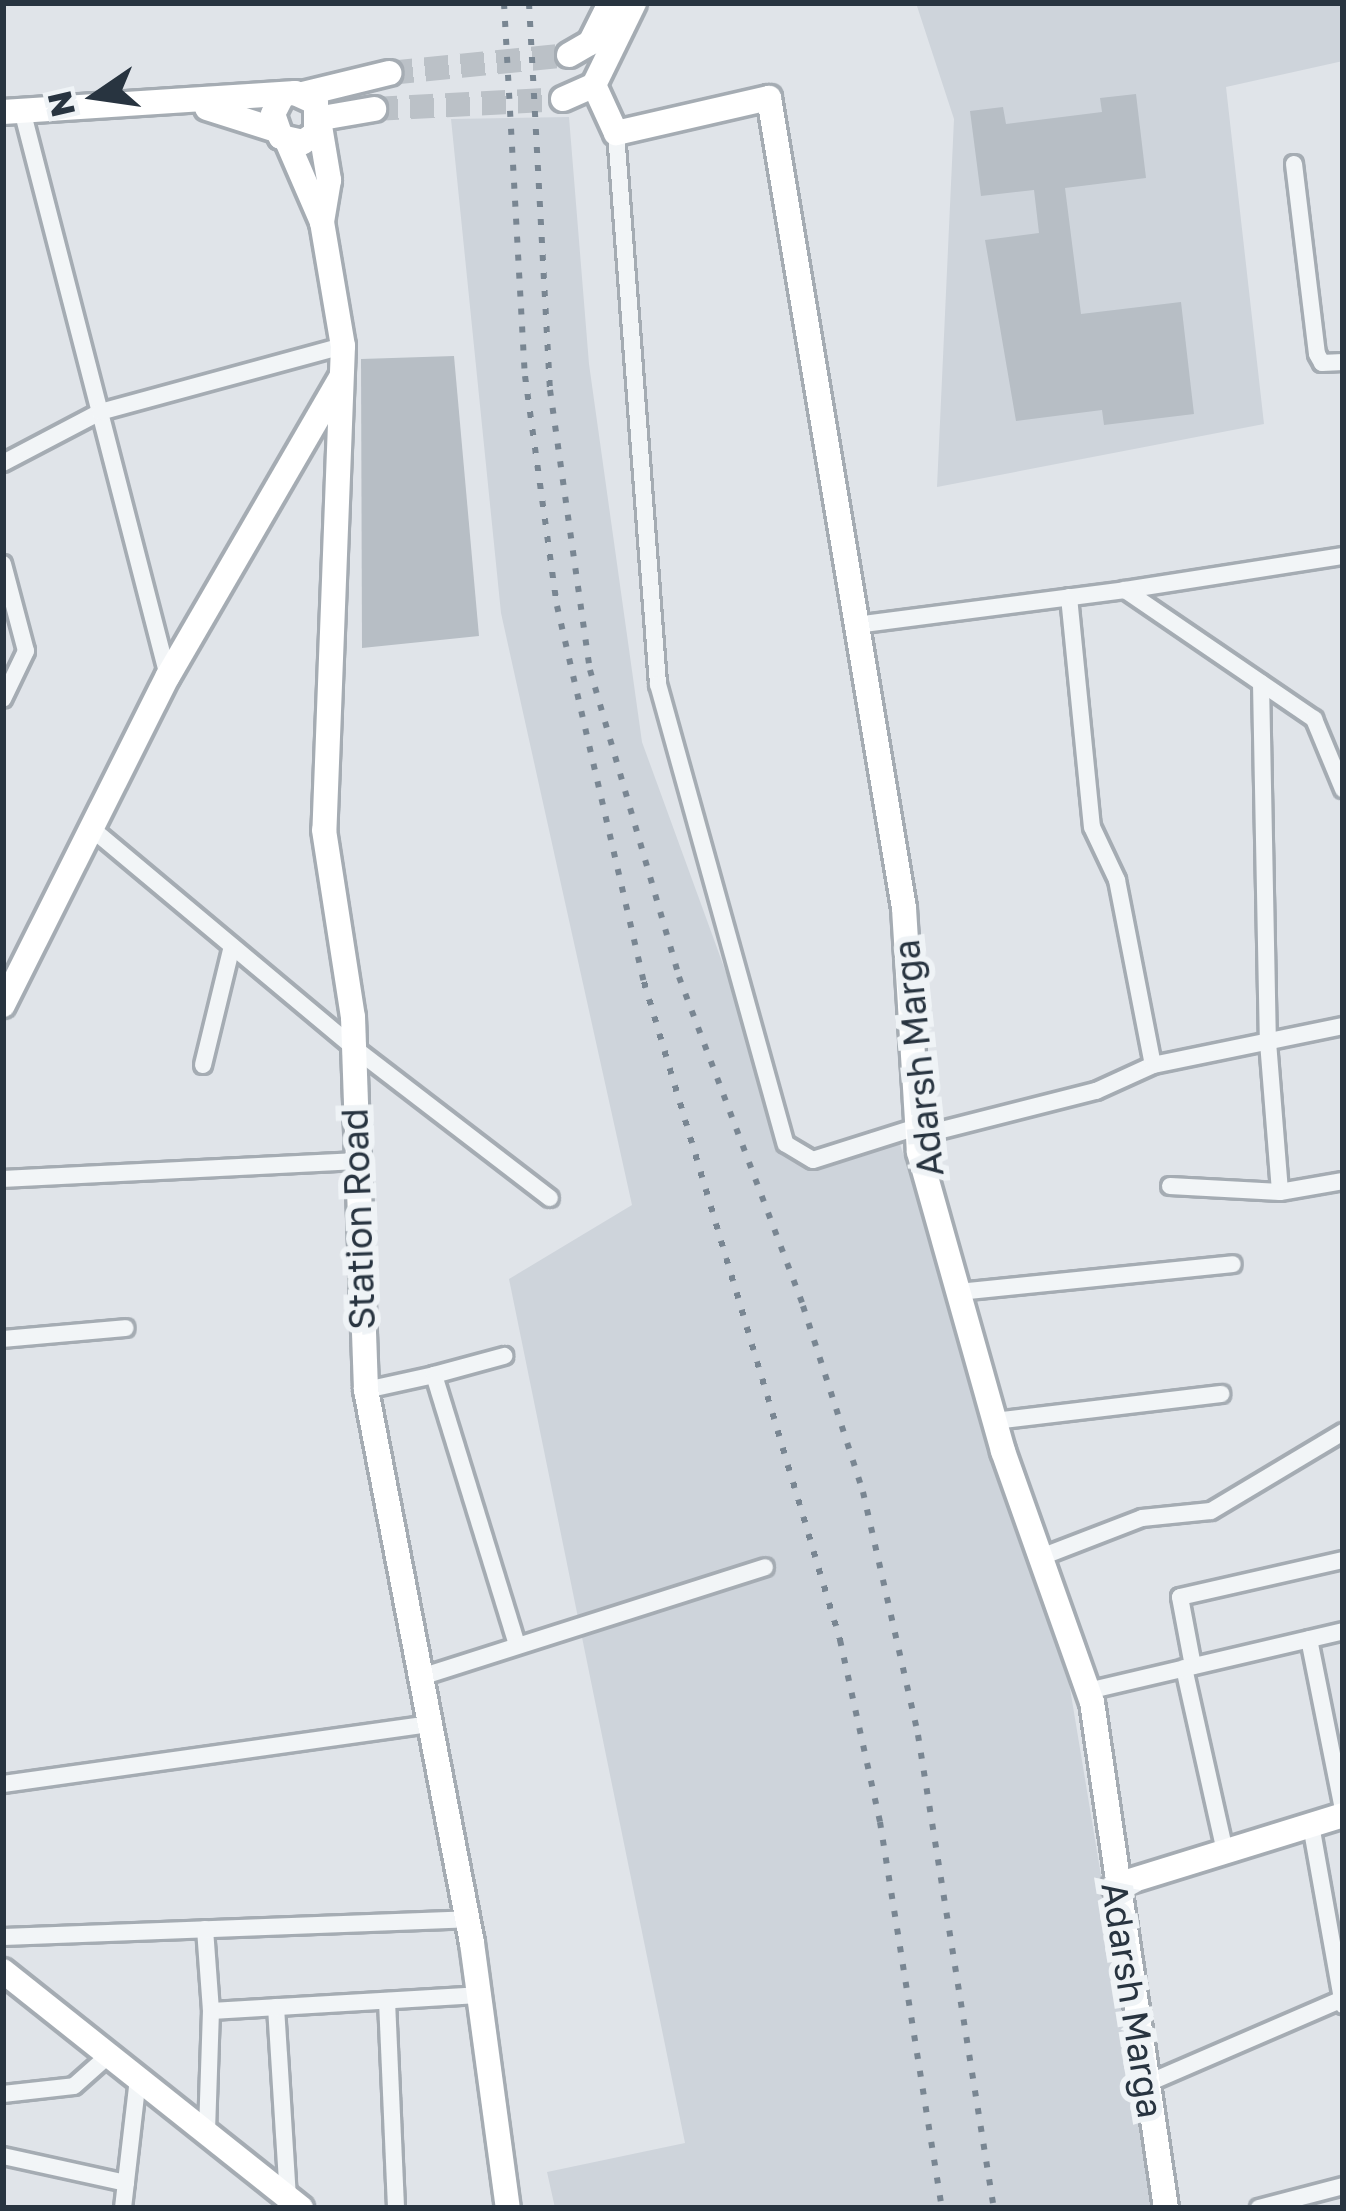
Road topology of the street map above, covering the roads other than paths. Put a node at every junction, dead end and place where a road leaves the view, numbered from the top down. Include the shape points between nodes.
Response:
1 (610, 3) edge
2 (634, 3) edge
3 (569, 56) tunnel mouth
4 (389, 73) tunnel mouth
5 (594, 85) junction
6 (291, 97) junction
7 (563, 99) tunnel mouth
8 (194, 102) junction
9 (374, 109) tunnel mouth
10 (12, 111) edge
11 (321, 122) junction
12 (616, 133) junction
13 (282, 135) junction
14 (1294, 164) dead end
15 (322, 222) junction
16 (343, 346) junction
17 (1343, 362) edge
18 (342, 376) junction
19 (100, 412) junction
20 (3, 463) edge
21 (1343, 556) edge
22 (3, 564) edge
23 (1125, 590) junction
24 (1069, 597) junction
25 (856, 625) junction
26 (168, 676) junction
27 (1261, 683) junction
28 (3, 699) edge
29 (1343, 789) edge
30 (91, 829) junction
31 (232, 946) junction
32 (3, 1005) edge
33 (1343, 1026) edge
34 (1268, 1042) junction
35 (353, 1047) junction
36 (203, 1065) dead end
37 (1153, 1065) junction
38 (919, 1131) junction
39 (355, 1161) junction
40 (3, 1179) edge
41 (1343, 1180) edge
42 (1170, 1186) dead end
43 (1280, 1192) junction
44 (550, 1198) dead end
45 (1233, 1264) dead end
46 (959, 1292) junction
47 (126, 1328) dead end
48 (3, 1339) edge
49 (504, 1356) dead end
50 (434, 1375) junction
51 (366, 1390) junction
52 (1221, 1394) dead end
53 (994, 1421) junction
54 (1343, 1432) edge
55 (1041, 1557) junction
56 (1343, 1560) edge
57 (765, 1567) dead end
58 (1343, 1631) edge
59 (1309, 1639) junction
60 (518, 1645) junction
61 (1188, 1667) junction
62 (421, 1677) junction
63 (1088, 1690) junction
64 (430, 1724) junction
65 (3, 1784) edge
66 (1343, 1812) edge
67 (1311, 1825) junction
68 (1225, 1852) junction
69 (1114, 1886) junction
70 (467, 1919) junction
71 (206, 1929) junction
72 (3, 1936) edge
73 (3, 1971) edge
74 (479, 1995) junction
75 (386, 2001) junction
76 (1342, 2002) edge
77 (276, 2008) junction
78 (211, 2012) junction
79 (109, 2055) junction
80 (139, 2078) junction
81 (1146, 2084) junction
82 (3, 2094) edge
83 (207, 2131) junction
84 (3, 2156) edge
85 (126, 2183) junction
86 (1343, 2186) edge
87 (295, 2203) edge
88 (122, 2208) edge
89 (396, 2208) edge
90 (508, 2208) edge
91 (1166, 2208) edge
92 (1259, 2208) edge

1 - 3 main road via 590,44
2 - 5 main road
4 - 6 main road
5 - 7 main road
5 - 12 main road
6 - 8 main road
6 - 11 main road
6 - 13 main road
8 - 10 main road
8 - 13 main road
9 - 11 main road
10 - 19 street
11 - 13 main road via 303,142
11 - 15 main road via 329,180
12 - 25 main road, Adarsh Marga via 769,98
12 - 38 street via 658,684 786,1144 813,1160
13 - 15 main road
14 - 17 street via 1317,354 1322,363
15 - 16 main road, Station Road
16 - 18 main road, Station Road
16 - 19 street
18 - 26 main road
18 - 35 main road, Station Road via 324,830
19 - 20 street
19 - 26 street
21 - 23 street
22 - 28 street via 26,651
23 - 24 street
23 - 27 street
24 - 25 street
24 - 37 street via 1092,827 1117,880
25 - 38 main road, Adarsh Marga via 904,908
26 - 30 main road
27 - 29 street via 1313,719
27 - 34 street
30 - 31 street
30 - 32 main road
31 - 35 street
31 - 36 street
33 - 34 street
34 - 37 street
34 - 43 street
35 - 39 main road, Station Road
35 - 44 street
37 - 38 street via 1096,1091
38 - 46 main road, Adarsh Marga
39 - 40 street
39 - 51 main road, Station Road
41 - 43 street
42 - 43 street
45 - 46 street
46 - 53 main road, Adarsh Marga
47 - 48 street
49 - 50 street
50 - 51 street
50 - 60 street
51 - 62 main road, Station Road
52 - 53 street
53 - 55 main road, Adarsh Marga
54 - 55 street via 1211,1511 1142,1518
55 - 63 main road, Adarsh Marga
56 - 61 street via 1180,1598
57 - 60 street
58 - 59 street
59 - 61 street
59 - 66 street
60 - 62 street
61 - 63 street
61 - 68 street
62 - 64 main road, Station Road
63 - 69 main road, Adarsh Marga
64 - 65 street
64 - 70 main road, Station Road
66 - 67 main road
67 - 68 main road
67 - 76 street
68 - 69 main road
69 - 81 main road, Adarsh Marga
70 - 71 street
70 - 74 main road, Station Road
71 - 72 street
71 - 78 street
73 - 79 main road
74 - 75 street
74 - 90 main road, Station Road
75 - 77 street
75 - 89 street
76 - 81 street
77 - 78 street
77 - 87 street
78 - 83 street
79 - 80 main road
79 - 82 street via 74,2086
80 - 83 main road
80 - 85 street
81 - 91 main road, Adarsh Marga
83 - 87 main road
84 - 85 street
85 - 88 street
86 - 92 street

